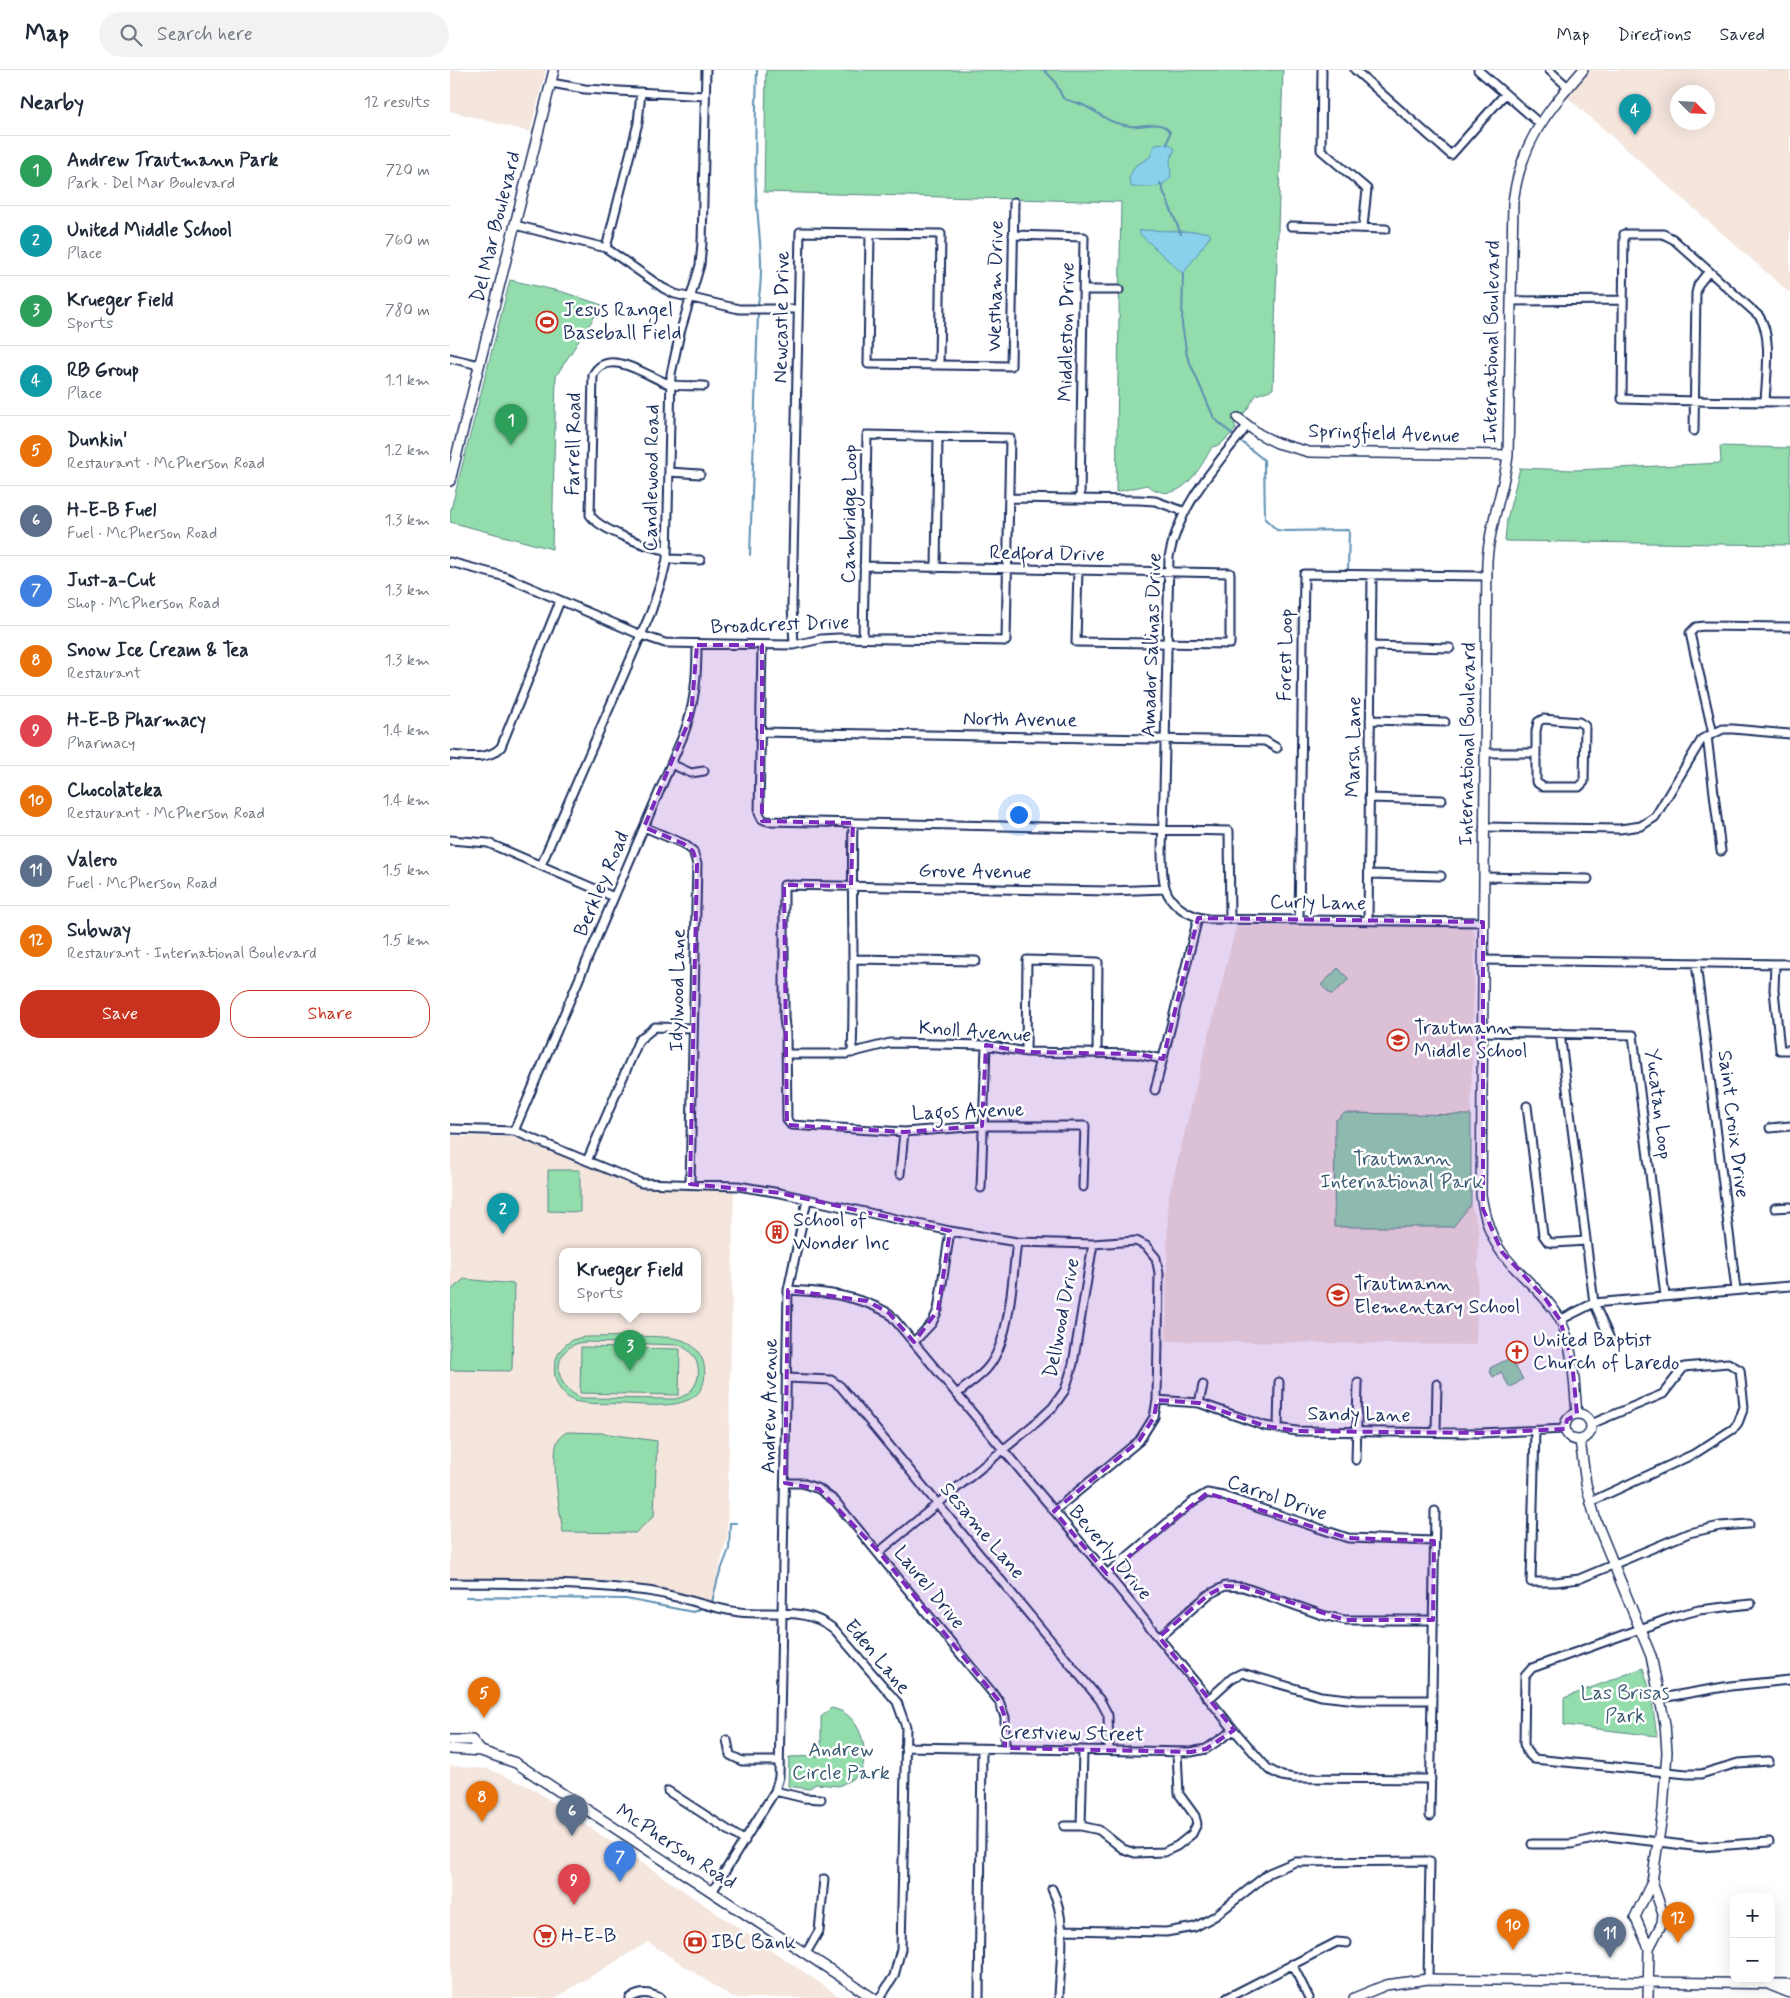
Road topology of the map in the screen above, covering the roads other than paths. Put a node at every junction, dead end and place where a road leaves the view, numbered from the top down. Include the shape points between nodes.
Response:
1 (554, 70) edge
2 (706, 70) edge
3 (1322, 70) edge
4 (1355, 70) edge
5 (1478, 70) edge
6 (1549, 70) edge
7 (1583, 70) edge
8 (551, 83) junction
9 (1568, 87) junction
10 (641, 92) junction
11 (1505, 94) junction
12 (705, 96) junction
13 (1540, 123) junction
14 (1014, 202) dead end
15 (515, 225) junction
16 (1291, 226) dead end
17 (1364, 227) junction
18 (1386, 229) dead end
19 (870, 233) junction
20 (1013, 235) junction
21 (606, 248) junction
22 (1709, 271) junction
23 (1084, 290) junction
24 (1119, 290) dead end
25 (691, 299) junction
26 (1622, 300) junction
27 (1511, 301) junction
28 (798, 309) junction
29 (450, 358) edge
30 (479, 365) junction
31 (939, 366) junction
32 (671, 384) junction
33 (704, 386) dead end
34 (1694, 401) junction
35 (1765, 402) junction
36 (1790, 402) edge
37 (1238, 418) dead end
38 (1247, 426) junction
39 (1694, 431) dead end
40 (938, 438) junction
41 (1508, 455) junction
42 (668, 472) junction
43 (700, 474) dead end
44 (450, 481) edge
45 (1009, 498) junction
46 (1080, 499) junction
47 (1183, 511) junction
48 (667, 550) junction
49 (667, 559) junction
50 (700, 560) dead end
51 (450, 562) edge
52 (864, 566) junction
53 (936, 568) junction
54 (1008, 569) junction
55 (1078, 570) junction
56 (1168, 572) junction
57 (1372, 575) junction
58 (1487, 576) junction
59 (560, 601) junction
60 (1790, 627) edge
61 (640, 635) junction
62 (863, 638) junction
63 (1006, 641) joint
64 (1167, 643) junction
65 (698, 644) junction
66 (762, 645) junction
67 (794, 645) junction
68 (1371, 646) junction
69 (1450, 648) dead end
70 (1370, 720) junction
71 (1445, 722) dead end
72 (761, 732) junction
73 (1790, 734) edge
74 (1710, 735) junction
75 (1165, 739) junction
76 (1277, 748) dead end
77 (1485, 753) junction
78 (1536, 753) junction
79 (450, 755) edge
80 (672, 764) junction
81 (704, 771) dead end
82 (1369, 798) junction
83 (1442, 800) dead end
84 (853, 823) junction
85 (644, 827) junction
86 (1484, 827) junction
87 (1164, 829) junction
88 (450, 840) edge
89 (1721, 851) dead end
90 (541, 865) junction
91 (1369, 874) junction
92 (1442, 876) dead end
93 (1484, 877) junction
94 (1588, 879) dead end
95 (852, 886) junction
96 (1165, 889) junction
97 (614, 897) junction
98 (1198, 918) junction
99 (1230, 919) junction
100 (1299, 920) junction
101 (1368, 920) junction
102 (1483, 922) junction
103 (853, 959) junction
104 (1483, 960) junction
105 (976, 961) dead end
106 (1696, 963) junction
107 (1775, 964) junction
108 (1790, 964) edge
109 (693, 1028) junction
110 (1482, 1032) junction
111 (1560, 1033) junction
112 (986, 1045) junction
113 (1790, 1050) edge
114 (1026, 1052) junction
115 (852, 1053) junction
116 (787, 1054) junction
117 (1097, 1054) junction
118 (1163, 1059) junction
119 (1155, 1090) dead end
120 (1527, 1106) dead end
121 (982, 1126) junction
122 (1790, 1126) edge
123 (1770, 1128) dead end
124 (450, 1129) edge
125 (514, 1131) junction
126 (904, 1132) junction
127 (587, 1161) junction
128 (900, 1174) dead end
129 (690, 1184) junction
130 (1083, 1187) dead end
131 (981, 1188) dead end
132 (806, 1200) junction
133 (1790, 1207) edge
134 (1775, 1208) dead end
135 (950, 1231) junction
136 (1586, 1241) junction
137 (1017, 1242) junction
138 (1093, 1244) junction
139 (1790, 1286) edge
140 (788, 1290) junction
141 (1736, 1290) junction
142 (1666, 1296) junction
143 (1594, 1303) junction
144 (1560, 1320) junction
145 (1610, 1339) dead end
146 (914, 1342) junction
147 (787, 1378) junction
148 (1279, 1382) dead end
149 (1358, 1383) dead end
150 (1437, 1384) dead end
151 (1203, 1385) dead end
152 (957, 1394) junction
153 (1157, 1400) junction
154 (1199, 1403) junction
155 (1577, 1414) junction
156 (1591, 1424) junction
157 (1278, 1429) junction
158 (1565, 1429) junction
159 (1535, 1430) junction
160 (1357, 1431) junction
161 (1436, 1432) junction
162 (1580, 1440) junction
163 (1004, 1450) junction
164 (1356, 1460) dead end
165 (785, 1483) junction
166 (1590, 1502) junction
167 (938, 1503) junction
168 (1054, 1510) junction
169 (1435, 1511) dead end
170 (1749, 1524) dead end
171 (1434, 1541) junction
172 (879, 1552) junction
173 (1614, 1565) junction
174 (1107, 1574) junction
175 (450, 1583) edge
176 (1751, 1604) dead end
177 (782, 1614) junction
178 (1432, 1620) junction
179 (1641, 1629) junction
180 (1159, 1637) junction
181 (1790, 1680) edge
182 (1210, 1698) junction
183 (1661, 1698) junction
184 (1432, 1700) junction
185 (1234, 1730) junction
186 (450, 1740) edge
187 (727, 1740) dead end
188 (905, 1747) junction
189 (1005, 1748) junction
190 (450, 1749) edge
191 (982, 1749) junction
192 (1109, 1750) junction
193 (481, 1751) junction
194 (1083, 1751) junction
195 (1177, 1752) junction
196 (779, 1760) junction
197 (1769, 1761) dead end
198 (1666, 1774) junction
199 (1431, 1779) junction
200 (668, 1791) dead end
201 (775, 1791) junction
202 (821, 1799) dead end
203 (1430, 1816) dead end
204 (1064, 1826) dead end
205 (1082, 1826) junction
206 (745, 1842) junction
207 (1657, 1842) junction
208 (1768, 1842) dead end
209 (1532, 1844) dead end
210 (824, 1879) dead end
211 (1652, 1882) junction
212 (1052, 1889) dead end
213 (712, 1892) junction
214 (1061, 1930) junction
215 (1347, 1943) dead end
216 (1649, 1948) junction
217 (806, 1953) junction
218 (1292, 1964) junction
219 (1428, 1979) junction
220 (1648, 1982) junction
221 (1730, 1983) edge
222 (1765, 1983) joint
223 (1790, 1984) edge
224 (1790, 1993) edge
225 (630, 1998) edge
226 (660, 1998) edge
227 (873, 1998) edge
228 (880, 1998) edge
229 (979, 1998) edge
230 (1059, 1998) edge
231 (1227, 1998) edge
232 (1309, 1998) edge
233 (1354, 1998) edge
234 (1648, 1998) edge

1 - 8 main road, Del Mar Boulevard
2 - 12 street, Candlewood Road
3 - 17 street via 1321,150 1367,189
4 - 11 street via 1451,155
5 - 11 street
6 - 9 street
7 - 9 main road, International Boulevard
8 - 10 street via 585,89
8 - 15 main road, Del Mar Boulevard
9 - 13 main road, International Boulevard
10 - 12 street
10 - 21 street via 638,123
11 - 13 street
12 - 25 street, Candlewood Road via 702,243
13 - 27 main road, International Boulevard via 1516,183
14 - 20 street, Westham Drive
15 - 21 street
15 - 30 main road, Del Mar Boulevard
16 - 17 street
17 - 18 street
19 - 28 street, Newcastle Drive via 800,232
19 - 31 street, Westham Drive via 868,364
19 - 31 street, Newcastle Drive via 941,234
20 - 23 street, Middleston Drive via 1084,237
20 - 31 street, Westham Drive via 1011,366
21 - 25 street via 667,291
22 - 26 street via 1668,236 1624,234
22 - 34 street via 1696,293
22 - 35 street via 1754,310 1764,323
23 - 24 street
23 - 46 street, Middleston Drive
25 - 28 street via 739,309
25 - 32 street, Candlewood Road via 676,350
26 - 27 street
26 - 34 street via 1622,399
27 - 41 main road, International Boulevard
28 - 67 street, Newcastle Drive
29 - 30 street
30 - 44 main road, Del Mar Boulevard
32 - 33 street
32 - 42 street, Candlewood Road
32 - 48 street, Farrell Road via 614,362 600,365 595,370 588,508 599,525 655,549
34 - 35 street
34 - 39 street
35 - 36 street
37 - 38 main road, Springfield Avenue
38 - 41 main road, Springfield Avenue via 1277,443 1309,452
38 - 47 street, Amador Salinas Drive
40 - 45 street, Cambridge Loop via 1010,438
40 - 52 street, Cambridge Loop via 867,436
40 - 53 street
41 - 58 main road, International Boulevard via 1505,481 1489,537
42 - 43 street
42 - 48 street, Candlewood Road
45 - 46 street
45 - 54 street, Cambridge Loop
46 - 47 street via 1155,501
47 - 56 street, Amador Salinas Drive via 1172,540
48 - 49 street, Candlewood Road
49 - 50 street
49 - 61 street, Candlewood Road via 658,595
51 - 59 street, Broadcrest Drive via 506,577
52 - 53 street, Redford Drive
52 - 62 street, Cambridge Loop
53 - 54 street, Redford Drive
54 - 55 street, Redford Drive
54 - 63 street, Cambridge Loop
55 - 56 street, Redford Drive
55 - 64 street via 1076,642
56 - 64 street, Amador Salinas Drive
56 - 64 street, Redford Drive via 1230,573 1230,644
57 - 58 street, Forest Loop
57 - 68 street, Marsh Lane
57 - 100 street, Forest Loop via 1304,574
58 - 77 main road, International Boulevard
59 - 61 street, Broadcrest Drive
59 - 79 street via 501,747 486,756
60 - 74 street via 1704,626 1696,627 1690,633
61 - 65 street, Broadcrest Drive via 665,642
61 - 90 street, Candlewood Road
62 - 63 street, Broadcrest Drive
62 - 67 street, Broadcrest Drive via 821,639
64 - 75 street, Amador Salinas Drive
65 - 66 street, Broadcrest Drive
65 - 80 street, Berkley Road via 694,703
66 - 67 street, Broadcrest Drive
66 - 72 street
68 - 69 street
68 - 70 street, Marsh Lane
70 - 71 street
70 - 82 street, Marsh Lane
72 - 75 street, North Avenue
72 - 84 street via 759,813 762,819 767,822
73 - 74 street via 1723,729
74 - 86 street via 1698,744 1655,818 1641,826 1620,829
74 - 89 street
75 - 76 street, North Avenue via 1265,741
75 - 87 street, Amador Salinas Drive
77 - 78 street
77 - 86 main road, International Boulevard
78 - 78 street via 1538,786 1579,787 1584,782 1583,723 1543,719 1538,722
80 - 81 street via 692,772
80 - 85 street, Berkley Road
82 - 83 street
82 - 91 street, Marsh Lane
84 - 87 street
84 - 95 street
85 - 97 street, Berkley Road
85 - 109 street, Idylwood Lane via 693,850 697,864
86 - 93 main road, International Boulevard
87 - 96 street, Amador Salinas Drive
87 - 99 street via 1229,831
88 - 90 street via 488,843
90 - 97 street
91 - 92 street
91 - 101 street, Marsh Lane
93 - 94 street
93 - 102 main road, International Boulevard
95 - 96 street, Grove Avenue via 1110,891
95 - 103 street
95 - 116 street, Grove Avenue via 784,884
96 - 98 street via 1181,908
97 - 125 street, Berkley Road
98 - 99 street, Curly Lane
98 - 118 street
99 - 100 street, Curly Lane
100 - 101 street, Curly Lane
101 - 102 street, Curly Lane
102 - 104 main road, International Boulevard
103 - 105 street
103 - 115 street
104 - 106 street
104 - 110 main road, International Boulevard
106 - 107 street
106 - 141 street, Saint Croix Drive
107 - 108 street
107 - 113 street via 1774,990 1780,1050
109 - 127 street via 655,1027 639,1040
109 - 129 street, Idylwood Lane
110 - 111 street, Yucatan Loop
110 - 144 main road, International Boulevard via 1483,1209 1502,1252 1545,1298
111 - 136 street
111 - 142 street, Yucatan Loop via 1633,1035
112 - 114 street, Knoll Avenue
112 - 115 street, Knoll Avenue via 890,1044
112 - 121 street
114 - 117 street, Knoll Avenue
114 - 117 street via 1027,960 1098,962
115 - 116 street, Knoll Avenue
116 - 126 street, Lagos Avenue via 787,1120 791,1125
117 - 118 street, Knoll Avenue via 1137,1054
118 - 119 street
120 - 136 street via 1543,1235 1548,1242 1554,1243
121 - 126 street, Lagos Avenue
121 - 130 street, Lagos Avenue via 1084,1126
121 - 131 street
122 - 123 street
124 - 125 street
125 - 127 street
126 - 128 street
127 - 129 street via 641,1184
129 - 132 street via 738,1186
132 - 135 street
132 - 140 street, Andrew Avenue
133 - 134 street
135 - 137 street
135 - 146 street via 938,1310
136 - 143 street
137 - 138 street
137 - 152 street via 1005,1324 997,1354 988,1368
138 - 153 street via 1136,1241 1146,1246 1156,1258 1159,1273
138 - 163 street, Dellwood Drive via 1073,1364 1065,1390 1053,1407
139 - 141 street
140 - 146 street, Beverly Drive via 846,1295 867,1301 889,1313
140 - 147 street, Andrew Avenue
141 - 142 street
142 - 143 street
143 - 144 street
143 - 145 street
144 - 155 main road, International Boulevard via 1572,1361
146 - 152 street, Beverly Drive
147 - 165 street, Andrew Avenue
147 - 167 street, Sesame Lane via 831,1380 840,1386
148 - 157 street
149 - 160 street
150 - 161 street
151 - 154 street
152 - 163 street, Beverly Drive
153 - 154 street, Sandy Lane
153 - 168 street via 1154,1417 1139,1441
154 - 157 street, Sandy Lane
155 - 156 main road via 1586,1416
155 - 158 main road via 1567,1420
156 - 162 main road via 1589,1435
156 - 166 street via 1662,1394 1684,1367 1728,1363 1740,1370 1744,1398 1742,1416 1733,1429 1670,1467
157 - 160 street, Sandy Lane
158 - 159 street, Sandy Lane
158 - 162 main road via 1570,1438
159 - 161 street, Sandy Lane
159 - 173 street via 1531,1582 1569,1581
160 - 161 street, Sandy Lane
160 - 164 street
162 - 166 main road
163 - 167 street, Dellwood Drive
163 - 168 street, Beverly Drive
165 - 172 street, Laurel Drive via 802,1483 819,1489 835,1502
165 - 177 street, Andrew Avenue
166 - 173 main road
167 - 172 street, Dellwood Drive
167 - 192 street, Sesame Lane via 1100,1700 1108,1715
168 - 174 street, Beverly Drive
169 - 171 street
170 - 173 street via 1689,1533
171 - 174 street, Carrol Drive via 1348,1538 1207,1493
171 - 178 street
172 - 189 street, Laurel Drive via 999,1701 1005,1717
173 - 179 main road
174 - 180 street, Beverly Drive
175 - 177 street, Eden Lane via 608,1586 663,1594 729,1610
176 - 179 street via 1699,1610
177 - 188 street, Eden Lane via 800,1613 821,1619 834,1629 897,1702 906,1727
177 - 196 street, Andrew Avenue
178 - 180 street via 1345,1620 1322,1616 1243,1587 1225,1586 1208,1595
178 - 184 street
179 - 183 main road
179 - 198 street via 1528,1671 1524,1744 1534,1759
180 - 182 street, Beverly Drive
181 - 183 street
182 - 184 street via 1242,1673 1320,1696 1357,1700
182 - 185 street, Beverly Drive
183 - 198 main road
184 - 199 street
185 - 195 street, Crestview Street via 1206,1749
185 - 199 street, Beverly Drive via 1268,1769 1282,1776
186 - 193 main road via 472,1740
187 - 196 street via 730,1755 742,1761
188 - 191 street, Crestview Street
188 - 228 street, Eden Lane via 901,1949 894,1976
189 - 191 street, Crestview Street
189 - 194 street, Crestview Street
190 - 193 main road, McPherson Road
191 - 229 street
192 - 194 street, Crestview Street
192 - 195 street, Crestview Street
193 - 213 main road, McPherson Road via 516,1763
194 - 205 street
195 - 205 street via 1180,1794 1197,1820 1192,1834 1171,1850 1148,1854 1128,1851 1104,1832
196 - 201 street, Andrew Avenue
197 - 198 street via 1738,1763 1701,1774
198 - 207 main road
199 - 203 street
200 - 206 street
201 - 202 street
201 - 206 street
204 - 205 street
206 - 213 street
207 - 208 street via 1701,1847
207 - 209 street via 1607,1836 1571,1844
207 - 211 main road
210 - 217 street via 819,1931
211 - 216 main road via 1663,1914 1662,1924
211 - 216 main road via 1636,1917
212 - 214 street via 1059,1903
213 - 217 main road, McPherson Road
214 - 219 street via 1166,1932 1195,1927 1215,1916 1269,1873 1295,1862 1430,1861
214 - 230 street
215 - 218 street via 1337,1942
216 - 220 main road
217 - 227 main road, McPherson Road
218 - 231 street
218 - 232 street
219 - 220 main road
219 - 233 main road via 1386,1985
220 - 221 main road
220 - 234 main road
222 - 223 main road
222 - 224 main road
225 - 226 street via 646,1993

